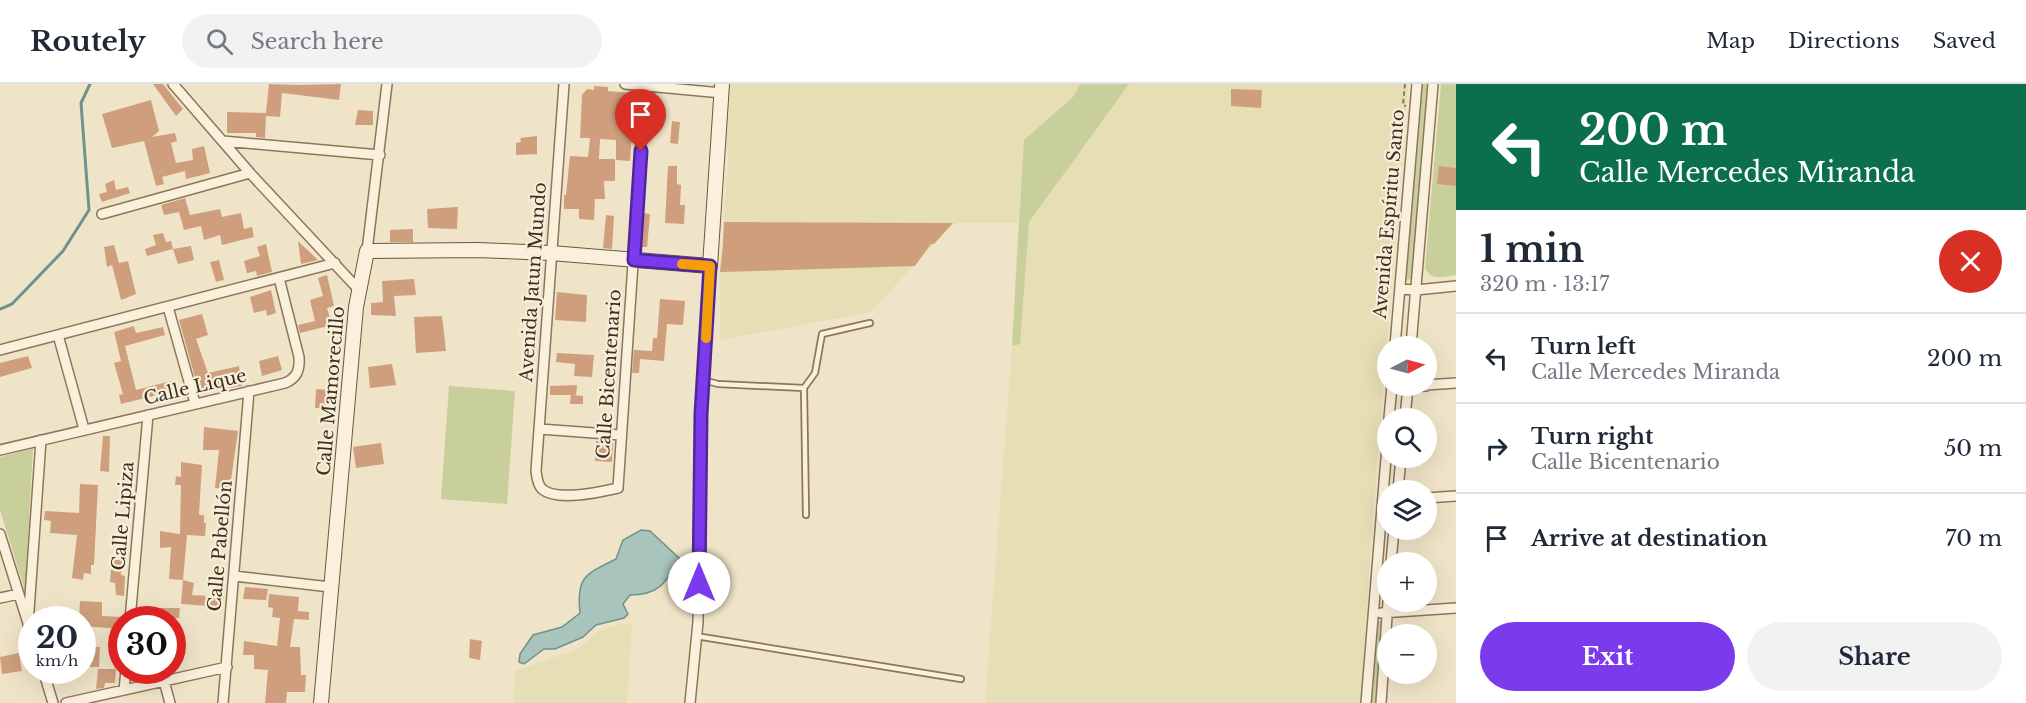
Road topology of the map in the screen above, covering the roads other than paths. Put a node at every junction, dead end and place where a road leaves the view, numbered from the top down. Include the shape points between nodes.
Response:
1 (173, 84) edge
2 (387, 84) edge
3 (564, 84) edge
4 (625, 84) edge
5 (1417, 84) edge
6 (1433, 84) edge
7 (645, 85) edge
8 (722, 88) edge
9 (223, 141) junction
10 (380, 154) junction
11 (250, 173) junction
12 (102, 214) dead end
13 (367, 251) junction
14 (551, 253) junction
15 (634, 260) junction
16 (335, 263) junction
17 (710, 266) junction
18 (279, 278) junction
19 (1456, 286) edge
20 (1400, 289) junction
21 (359, 290) junction
22 (1416, 290) junction
23 (168, 307) junction
24 (870, 322) dead end
25 (58, 335) junction
26 (1396, 336) edge
27 (1412, 336) edge
28 (0, 350) edge
29 (704, 380) junction
30 (1456, 383) edge
31 (1437, 385) edge
32 (804, 388) junction
33 (249, 391) junction
34 (195, 403) junction
35 (148, 415) junction
36 (84, 429) junction
37 (540, 429) junction
38 (621, 435) junction
39 (41, 440) junction
40 (0, 450) edge
41 (618, 488) joint
42 (1456, 496) edge
43 (1437, 497) edge
44 (806, 514) dead end
45 (0, 534) edge
46 (1381, 540) edge
47 (234, 576) junction
48 (330, 587) junction
49 (19, 594) junction
50 (0, 598) edge
51 (23, 606) edge
52 (29, 606) edge
53 (131, 606) edge
54 (1456, 608) edge
55 (1373, 613) junction
56 (1386, 613) junction
57 (696, 636) junction
58 (226, 668) junction
59 (186, 676) edge
60 (961, 679) dead end
61 (47, 684) edge
62 (125, 684) edge
63 (151, 684) edge
64 (165, 684) edge
65 (124, 690) junction
66 (53, 703) edge
67 (66, 703) edge
68 (170, 703) edge
69 (224, 703) edge
70 (321, 703) edge
71 (690, 703) edge
72 (1366, 703) edge
73 (1381, 703) edge

1 - 9 street
2 - 10 street, Calle Mamorecillo
3 - 14 street, Avenida Jatun Mundo
4 - 7 street
5 - 20 street, Avenida Espíritu Santo
6 - 22 street, Avenida Espíritu Santo
7 - 8 street
7 - 15 street, Calle Bicentenario
8 - 17 street
9 - 10 street
9 - 11 street
10 - 13 street, Calle Mamorecillo
11 - 12 street
11 - 16 street
13 - 14 street
13 - 21 street, Calle Mamorecillo
14 - 15 street
14 - 37 street, Avenida Jatun Mundo
15 - 17 street
15 - 38 street, Calle Bicentenario
16 - 18 street
16 - 21 street
17 - 29 street
18 - 23 street
18 - 33 street, Calle Lique via 300,366 298,374 293,380
19 - 22 street
20 - 22 street
20 - 26 street, Avenida Espíritu Santo
21 - 48 street, Calle Mamorecillo
22 - 27 street, Avenida Espíritu Santo
23 - 25 street
23 - 34 street
24 - 32 lane via 822,334 815,373
25 - 28 street
25 - 36 street
29 - 32 lane
29 - 57 street
30 - 31 street
32 - 44 lane
33 - 34 street, Calle Lique
33 - 47 street, Calle Pabellón
34 - 35 street, Calle Lique
35 - 36 street, Calle Lique
35 - 53 street, Calle Lipiza
36 - 39 street, Calle Lique
37 - 38 street
37 - 41 street, Avenida Jatun Mundo via 536,471 543,490 588,494
38 - 41 street, Calle Bicentenario
39 - 40 street, Calle Lique
39 - 52 street
42 - 43 street
45 - 49 street
46 - 55 street
47 - 48 street
47 - 58 street, Calle Pabellón
48 - 70 street, Calle Mamorecillo
49 - 50 street
49 - 51 street
54 - 56 street
55 - 56 street
55 - 72 street
56 - 73 street
57 - 60 lane
57 - 71 street
58 - 59 street
58 - 69 street, Calle Pabellón
61 - 66 street
62 - 65 street
63 - 65 street
64 - 68 street
65 - 67 street

